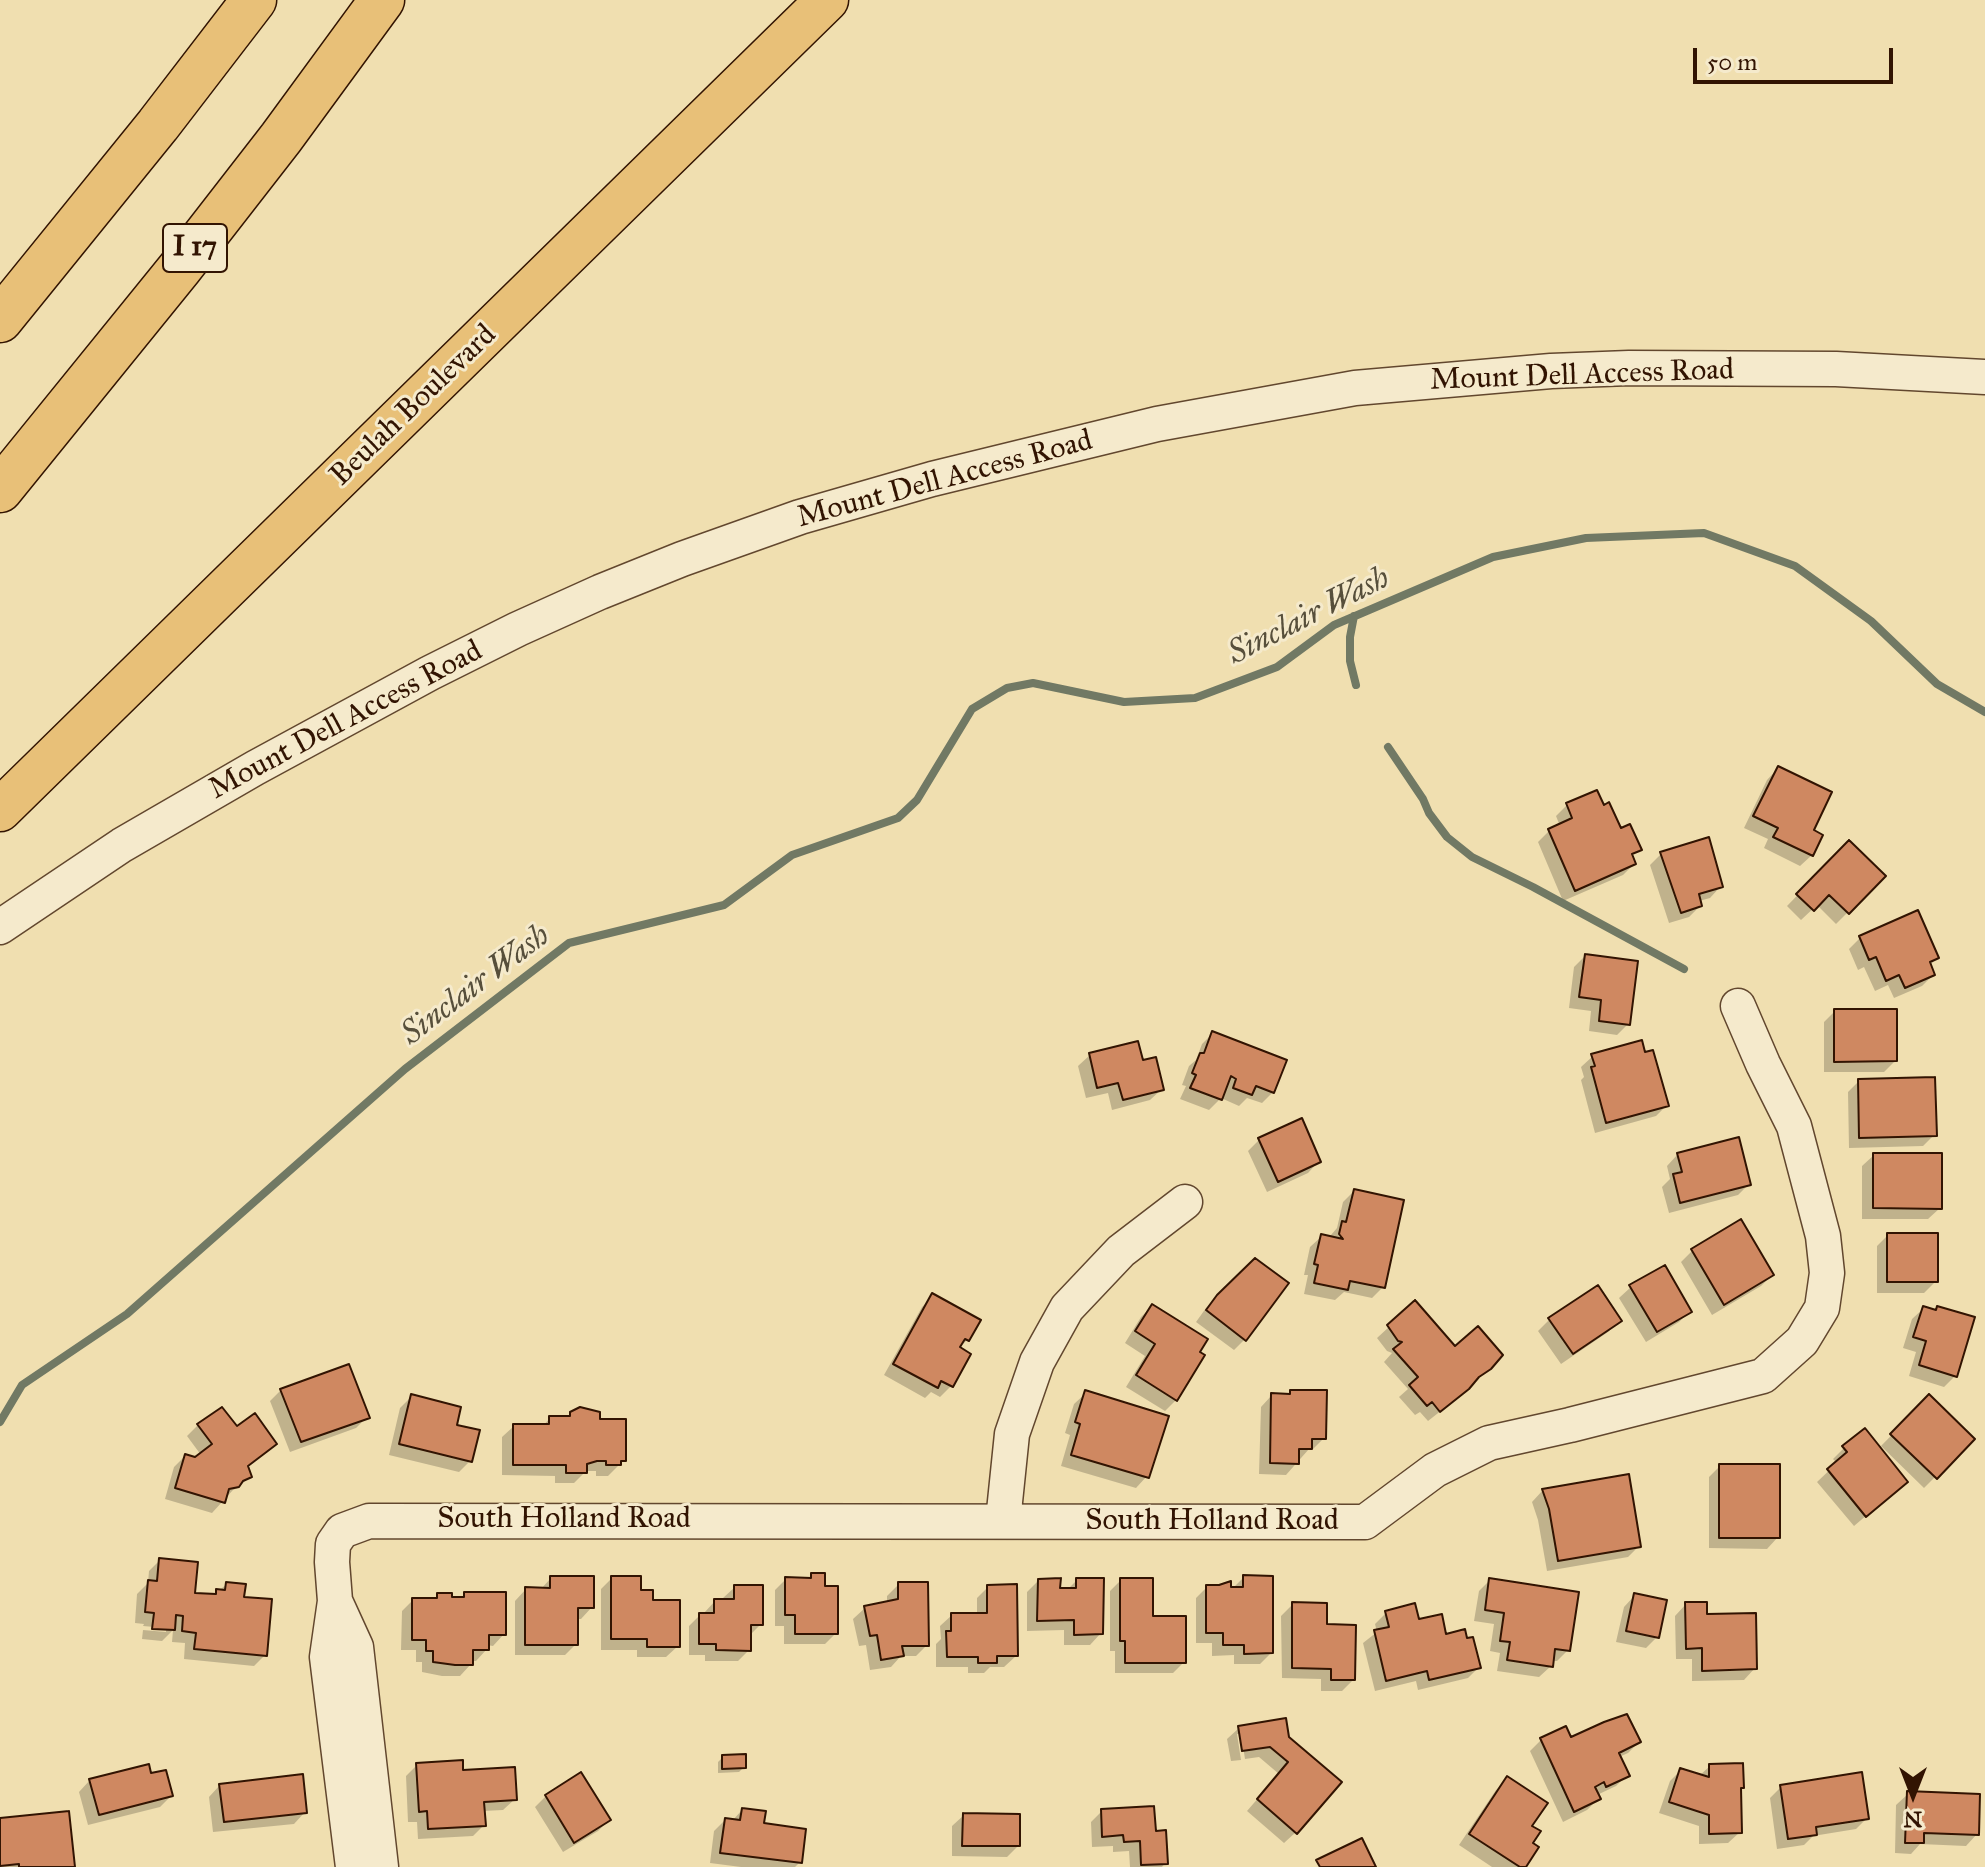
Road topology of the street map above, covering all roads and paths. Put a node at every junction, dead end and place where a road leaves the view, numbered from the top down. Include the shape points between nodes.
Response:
1 (254, 0) edge
2 (382, 0) edge
3 (827, 0) edge
4 (0, 320) edge
5 (1985, 377) edge
6 (0, 490) edge
7 (0, 810) edge
8 (0, 927) edge
9 (1738, 1006) dead end
10 (1185, 1202) dead end
11 (1003, 1521) junction
12 (335, 1601) junction
13 (353, 1867) edge
14 (381, 1867) edge

1 - 4 highway
2 - 6 highway, I 17 via 161,292
3 - 7 main road, Beulah Boulevard
5 - 8 street, Mount Dell Access Road via 1836,369 1629,368 1355,388 1157,424 932,479 800,517 682,559 518,629 255,768 122,845
9 - 11 street, South Holland Road via 1794,1126 1823,1236 1827,1273 1822,1308 1802,1341 1763,1376 1489,1443 1435,1470 1365,1522
10 - 11 street via 1121,1251 1067,1308 1037,1362 1012,1434
11 - 12 street, South Holland Road via 369,1521 342,1531 333,1544
12 - 13 street, South Holland Road via 327,1657
12 - 14 street, South Holland Road via 356,1647

